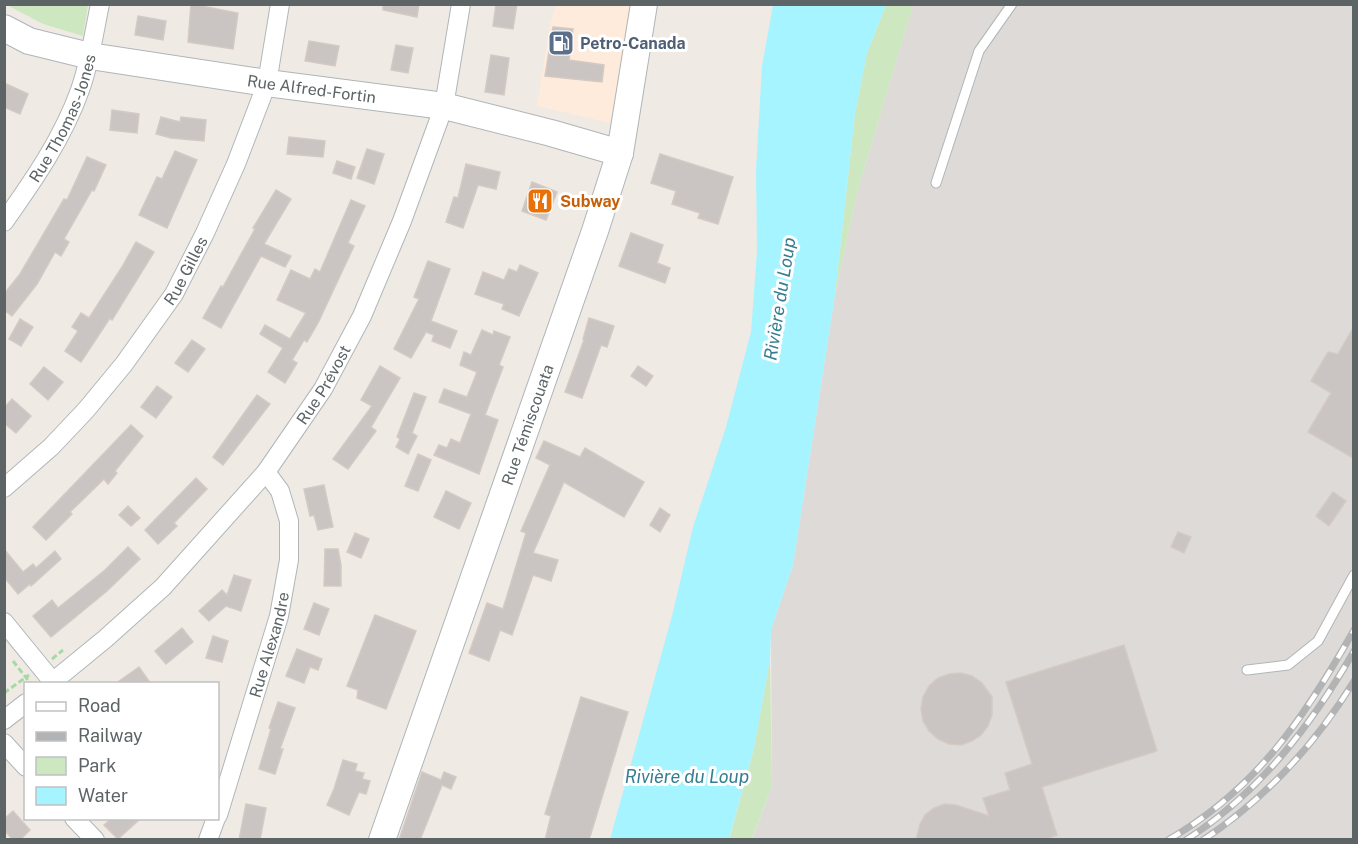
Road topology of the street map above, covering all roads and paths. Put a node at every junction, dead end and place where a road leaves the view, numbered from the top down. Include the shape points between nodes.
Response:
1 (100, 4) edge
2 (280, 4) edge
3 (461, 4) edge
4 (644, 4) edge
5 (1011, 4) edge
6 (4, 28) edge
7 (90, 56) junction
8 (267, 83) junction
9 (444, 106) junction
10 (620, 153) junction
11 (936, 183) dead end
12 (4, 222) edge
13 (266, 472) junction
14 (4, 488) edge
15 (1353, 574) edge
16 (4, 622) edge
17 (12, 659) dead end
18 (1247, 670) dead end
19 (29, 682) edge
20 (50, 682) edge
21 (52, 682) edge
22 (24, 705) edge
23 (4, 720) edge
24 (4, 743) edge
25 (24, 765) edge
26 (219, 811) edge
27 (75, 820) edge
28 (216, 820) edge
29 (95, 840) edge
30 (208, 840) edge
31 (382, 840) edge

1 - 7 street, Rue Thomas-Jones
2 - 8 street, Rue Gilles
3 - 9 street, Rue Prévost
4 - 10 main road, Rue Témiscouata
5 - 11 lane via 979,51
6 - 7 main road, Rue Alfred-Fortin via 29,41
7 - 8 main road, Rue Alfred-Fortin
7 - 12 street, Rue Thomas-Jones via 80,92 42,169
8 - 9 main road, Rue Alfred-Fortin
8 - 14 street, Rue Gilles via 236,164 174,294 86,410
9 - 10 main road, Rue Alfred-Fortin
9 - 13 street, Rue Prévost via 363,316 323,389
10 - 31 main road, Rue Témiscouata
13 - 21 street, Rue Prévost via 163,587
13 - 26 street, Rue Alexandre via 280,491 289,521 289,560 279,616
15 - 18 lane via 1318,641 1288,665
16 - 20 street
17 - 19 path
22 - 23 street
24 - 25 street
27 - 29 street
28 - 30 street, Rue Alexandre

